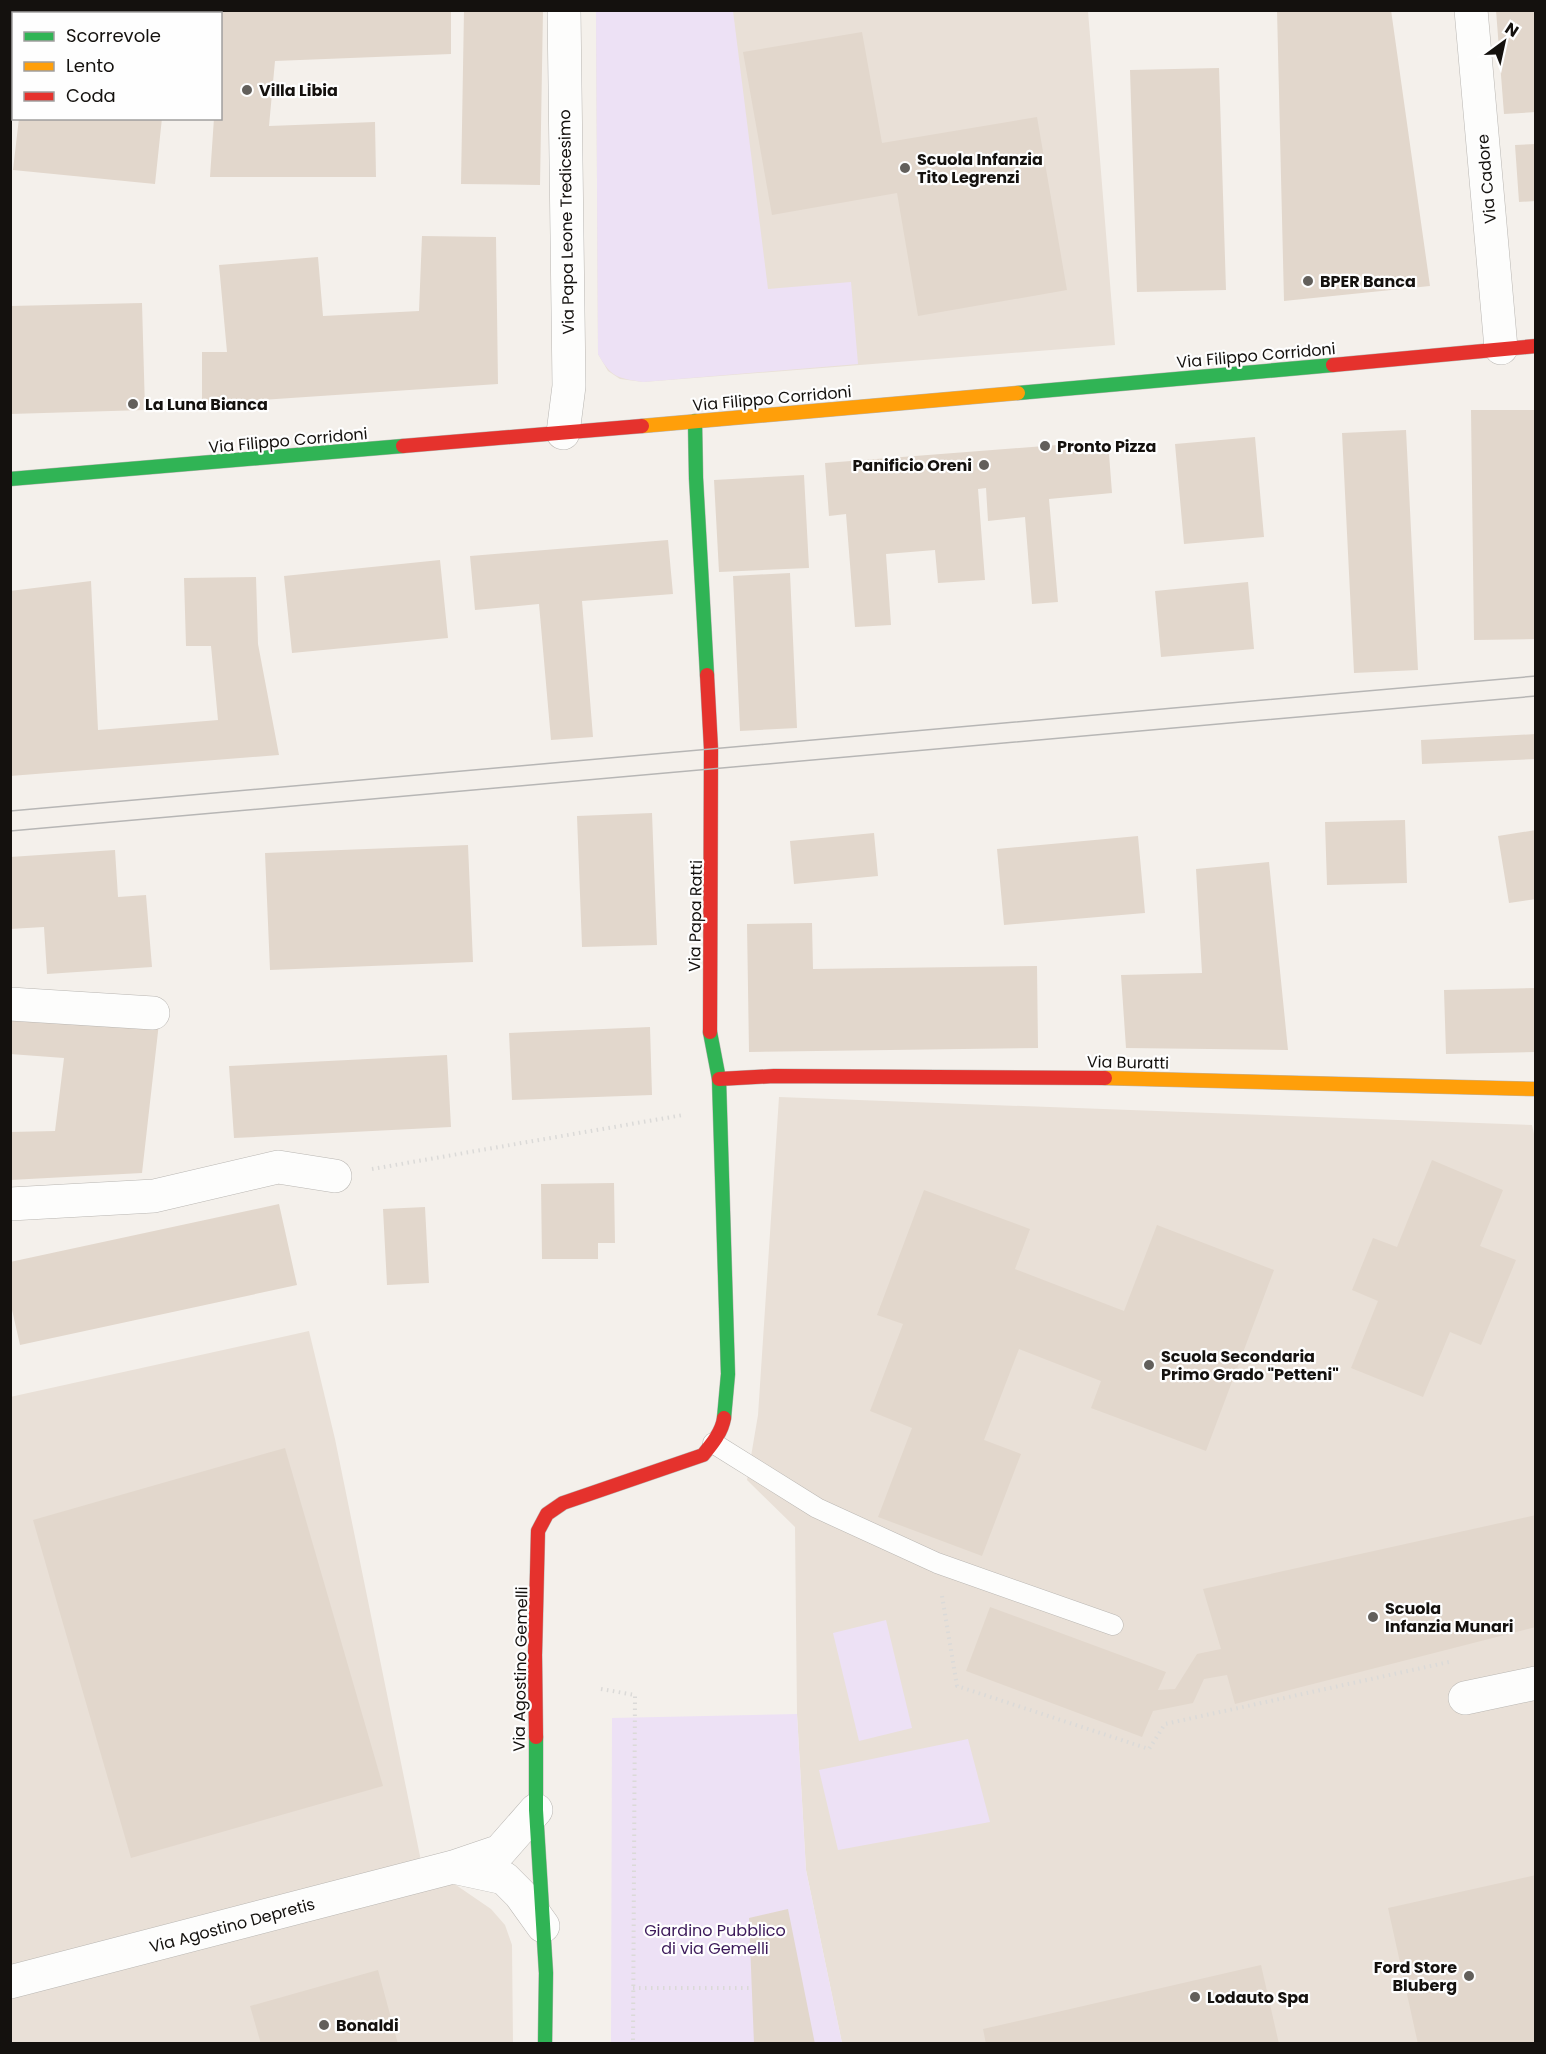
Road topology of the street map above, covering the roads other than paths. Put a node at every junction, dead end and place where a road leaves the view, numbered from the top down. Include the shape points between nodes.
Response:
1 (564, 10) edge
2 (1471, 10) edge
3 (1536, 346) edge
4 (1501, 348) junction
5 (695, 421) junction
6 (563, 433) junction
7 (10, 479) edge
8 (10, 1004) edge
9 (153, 1013) dead end
10 (719, 1079) junction
11 (1536, 1089) edge
12 (335, 1176) road end
13 (10, 1204) edge
14 (713, 1443) junction
15 (1113, 1626) dead end
16 (1536, 1683) edge
17 (1465, 1698) dead end
18 (536, 1810) junction
19 (453, 1867) junction
20 (543, 1926) junction
21 (10, 1982) edge
22 (545, 2043) edge

1 - 6 street, Via Papa Leone Tredicesimo via 569,386
2 - 4 street, Via Cadore
3 - 4 street, Via Filippo Corridoni
4 - 5 street, Via Filippo Corridoni
5 - 6 street, Via Filippo Corridoni
5 - 10 street, Via Papa Ratti via 711,749 710,1034
6 - 7 street, Via Filippo Corridoni
8 - 9 street
10 - 11 street, Via Buratti via 1115,1078
10 - 14 street, Via Papa Ratti via 728,1374 723,1425
12 - 13 street via 278,1167 154,1196
14 - 15 lane via 817,1508 937,1563
14 - 18 street, Via Agostino Gemelli via 703,1455 564,1503 548,1514 538,1531
16 - 17 street
18 - 19 street, Via Agostino Depretis via 500,1851
18 - 20 street, Via Agostino Gemelli
19 - 20 street, Via Agostino Depretis via 504,1878
19 - 21 street, Via Agostino Depretis
20 - 22 street, Via Agostino Gemelli

